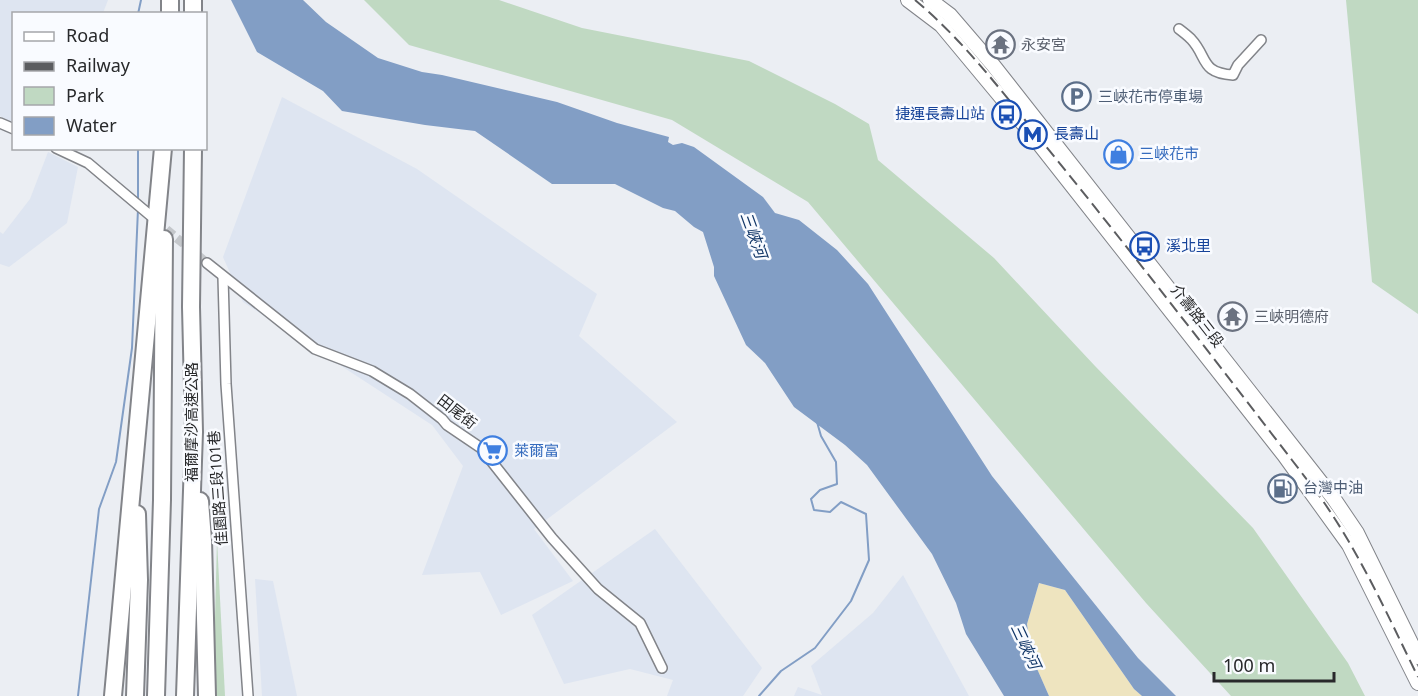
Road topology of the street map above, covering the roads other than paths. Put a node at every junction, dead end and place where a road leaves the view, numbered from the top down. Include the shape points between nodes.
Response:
1 (908, 0) edge
2 (930, 0) edge
3 (1179, 29) dead end
4 (1261, 40) dead end
5 (60, 150) edge
6 (164, 150) edge
7 (164, 150) edge
8 (193, 150) edge
9 (150, 216) tunnel mouth
10 (207, 264) tunnel mouth
11 (223, 277) junction
12 (138, 417) junction
13 (194, 432) junction
14 (1418, 657) edge
15 (662, 668) dead end
16 (1418, 683) edge
17 (113, 696) edge
18 (135, 696) edge
19 (156, 696) edge
20 (185, 696) edge
21 (207, 696) edge
22 (248, 696) edge

1 - 16 main road, 介壽路三段 via 941,25 1025,126 1284,454 1349,545
2 - 14 main road, 介壽路三段 via 950,15 1000,73 1334,499 1357,533
3 - 4 street via 1192,40 1207,67 1223,74 1233,75
5 - 9 street via 88,164
6 - 12 highway
7 - 19 highway, 福爾摩沙高速公路 via 162,500
8 - 13 highway, 福爾摩沙高速公路
10 - 11 street, 田尾街
11 - 15 street, 田尾街 via 315,348 410,394 481,448 598,589 640,623
11 - 22 street, 佳園路三段101巷 via 226,384
12 - 17 highway
12 - 18 highway
13 - 20 highway, 福爾摩沙高速公路
13 - 21 highway via 203,540

